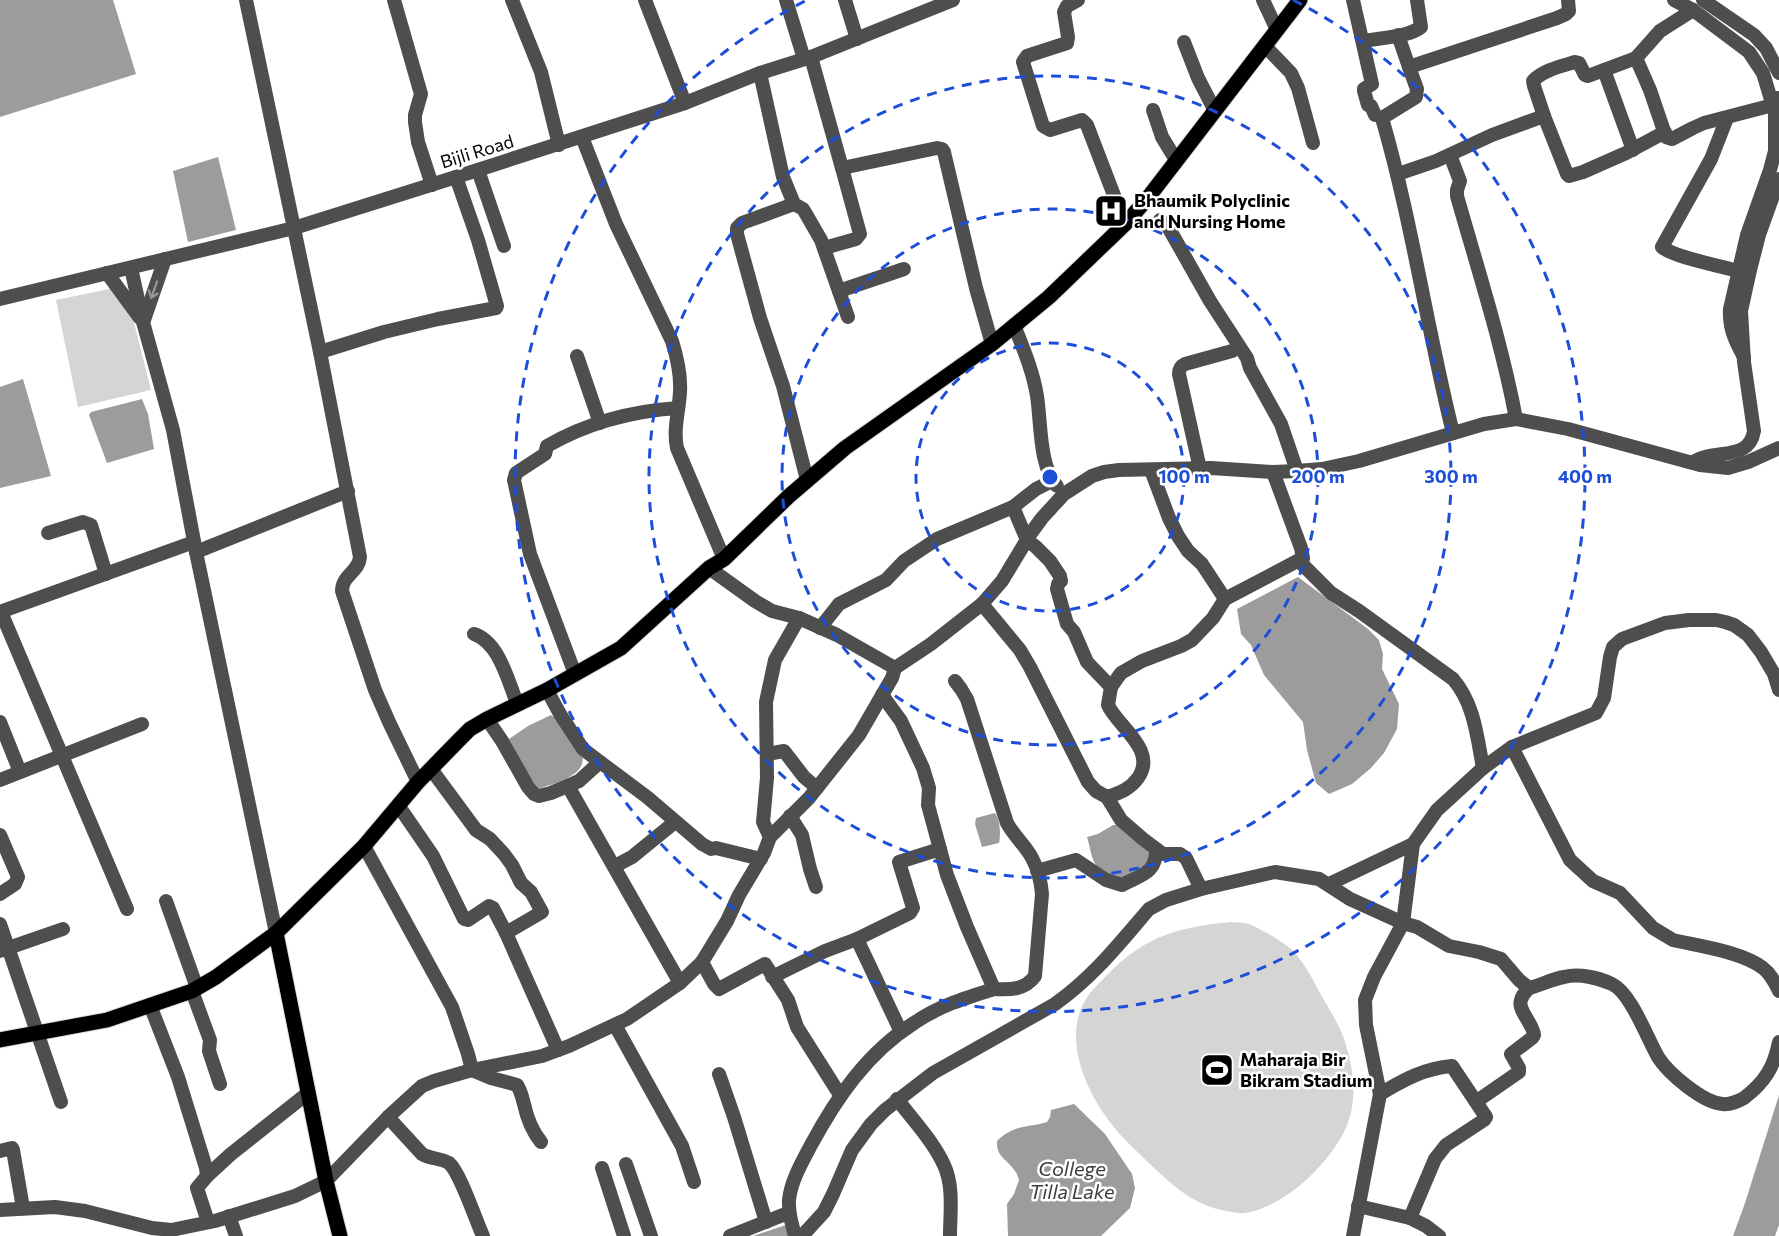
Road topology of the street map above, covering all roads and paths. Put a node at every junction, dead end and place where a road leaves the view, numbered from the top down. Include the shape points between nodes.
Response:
1 (246, 0) edge
2 (394, 0) edge
3 (512, 0) edge
4 (645, 0) edge
5 (786, 0) edge
6 (845, 0) edge
7 (953, 0) edge
8 (1078, 0) edge
9 (1263, 0) edge
10 (1300, 0) edge
11 (1353, 0) edge
12 (1417, 0) edge
13 (1568, 0) edge
14 (1674, 0) edge
15 (1703, 0) edge
16 (924, 6) edge
17 (1693, 10) junction
18 (1277, 30) junction
19 (1398, 35) junction
20 (857, 39) junction
21 (1363, 41) junction
22 (1184, 42) dead end
23 (1265, 46) junction
24 (808, 58) junction
25 (1636, 58) junction
26 (1409, 67) junction
27 (1604, 70) junction
28 (760, 73) junction
29 (1779, 73) edge
30 (1776, 99) edge
31 (685, 103) junction
32 (1153, 110) dead end
33 (1215, 111) junction
34 (1375, 115) dead end
35 (1544, 116) junction
36 (1727, 118) junction
37 (1665, 132) junction
38 (582, 137) junction
39 (1314, 143) dead end
40 (560, 145) junction
41 (1633, 150) junction
42 (1450, 155) junction
43 (1176, 160) junction
44 (842, 168) junction
45 (478, 170) junction
46 (1398, 174) junction
47 (456, 177) junction
48 (1779, 179) edge
49 (432, 185) junction
50 (1147, 199) junction
51 (794, 204) junction
52 (1160, 220) junction
53 (1125, 224) junction
54 (294, 228) junction
55 (504, 246) dead end
56 (824, 248) junction
57 (165, 259) junction
58 (131, 268) junction
59 (904, 269) dead end
60 (1738, 271) junction
61 (107, 273) junction
62 (839, 291) junction
63 (0, 299) edge
64 (848, 317) dead end
65 (143, 322) junction
66 (1014, 325) junction
67 (992, 344) junction
68 (1232, 351) junction
69 (320, 352) junction
70 (576, 356) dead end
71 (1744, 357) junction
72 (1250, 368) junction
73 (678, 408) junction
74 (1516, 419) junction
75 (600, 423) junction
76 (1453, 433) junction
77 (1779, 448) edge
78 (1693, 462) junction
79 (1200, 468) junction
80 (1151, 470) junction
81 (1297, 471) junction
82 (1273, 472) junction
83 (807, 480) junction
84 (1052, 481) junction
85 (348, 491) junction
86 (1064, 494) junction
87 (1013, 507) junction
88 (48, 533) dead end
89 (1027, 540) junction
90 (195, 547) junction
91 (724, 559) junction
92 (1299, 561) junction
93 (709, 568) junction
94 (106, 574) junction
95 (1225, 598) junction
96 (982, 604) junction
97 (1, 612) edge
98 (799, 618) junction
99 (820, 628) junction
100 (474, 634) dead end
101 (895, 668) junction
102 (575, 674) junction
103 (955, 681) dead end
104 (1111, 687) junction
105 (547, 690) junction
106 (1779, 690) edge
107 (882, 695) junction
108 (517, 703) junction
109 (487, 719) junction
110 (0, 722) edge
111 (142, 724) dead end
112 (1512, 747) junction
113 (767, 754) junction
114 (63, 755) junction
115 (600, 762) junction
116 (1483, 768) junction
117 (431, 769) junction
118 (20, 772) junction
119 (0, 780) edge
120 (418, 782) junction
121 (567, 786) junction
122 (817, 788) junction
123 (1107, 796) junction
124 (398, 806) junction
125 (790, 816) junction
126 (675, 822) junction
127 (0, 835) edge
128 (770, 837) junction
129 (1413, 844) junction
130 (364, 846) junction
131 (940, 849) junction
132 (1156, 849) junction
133 (761, 859) junction
134 (615, 866) junction
135 (1037, 871) junction
136 (1329, 884) junction
137 (816, 887) dead end
138 (1201, 889) junction
139 (0, 894) edge
140 (166, 901) dead end
141 (128, 909) dead end
142 (1403, 923) junction
143 (0, 924) edge
144 (63, 929) dead end
145 (276, 933) junction
146 (506, 933) junction
147 (857, 939) junction
148 (4, 950) edge
149 (702, 962) junction
150 (772, 977) junction
151 (680, 983) junction
152 (1529, 988) junction
153 (994, 989) junction
154 (195, 990) junction
155 (1779, 991) edge
156 (150, 1005) junction
157 (615, 1025) junction
158 (39, 1032) junction
159 (901, 1032) junction
160 (0, 1040) edge
161 (1779, 1042) edge
162 (558, 1050) junction
163 (472, 1070) junction
164 (719, 1074) dead end
165 (220, 1084) dead end
166 (308, 1093) junction
167 (1380, 1094) junction
168 (840, 1095) junction
169 (897, 1099) junction
170 (1477, 1101) junction
171 (62, 1102) dead end
172 (388, 1117) junction
173 (541, 1142) dead end
174 (0, 1151) edge
175 (626, 1164) dead end
176 (602, 1168) dead end
177 (207, 1176) junction
178 (326, 1181) junction
179 (694, 1182) dead end
180 (1358, 1206) junction
181 (23, 1208) junction
182 (0, 1210) edge
183 (789, 1213) junction
184 (229, 1216) junction
185 (1410, 1218) junction
186 (208, 1222) junction
187 (766, 1222) junction
188 (153, 1232) edge
189 (236, 1236) edge
190 (340, 1236) edge
191 (483, 1236) edge
192 (624, 1236) edge
193 (651, 1236) edge
194 (730, 1236) edge
195 (795, 1236) edge
196 (802, 1236) edge
197 (950, 1236) edge
198 (1353, 1236) edge
199 (1439, 1236) edge

1 - 54 street
2 - 49 street via 421,94 415,122
3 - 40 street via 541,72
4 - 31 street
5 - 24 street
6 - 20 street
7 - 16 street, Bijli Road
8 - 53 street via 1064,12 1067,43 1027,56 1023,62 1043,126 1050,130 1082,120 1087,124
9 - 18 street
10 - 18 main road
11 - 21 street
12 - 19 street via 1421,27
13 - 26 street via 1569,10 1557,18
14 - 17 street
15 - 29 street via 1754,35
16 - 20 street, Bijli Road
17 - 25 street via 1660,31
17 - 30 street via 1749,52
18 - 23 main road
19 - 21 street
19 - 26 street
20 - 24 street, Bijli Road
21 - 34 street via 1372,84 1364,91
22 - 33 street
23 - 33 main road
23 - 39 street via 1291,73
24 - 28 street, Bijli Road
24 - 44 street
25 - 27 street
25 - 37 street
26 - 46 street via 1416,97 1382,118
27 - 35 street via 1588,76 1575,62 1536,78 1533,86
27 - 41 street
28 - 31 street, Bijli Road
28 - 51 street via 780,168
30 - 36 street
30 - 60 street via 1775,151
31 - 38 street, Bijli Road
32 - 43 street via 1162,137
33 - 43 main road
35 - 41 street via 1569,176
35 - 42 street
36 - 37 street via 1693,128 1672,140
36 - 60 street via 1703,176 1662,247
37 - 41 street
38 - 40 street, Bijli Road
38 - 73 street via 616,224 672,341 677,356
40 - 45 street, Bijli Road
42 - 46 street
42 - 74 street via 1460,181 1457,196 1495,327
43 - 50 main road
44 - 56 street via 860,234 856,239
44 - 67 street via 942,149
45 - 47 street, Bijli Road
45 - 55 street
46 - 76 street
47 - 49 street, Bijli Road
47 - 69 street via 496,308 384,332
48 - 71 street via 1759,235 1741,311
49 - 54 street, Bijli Road
50 - 52 street
50 - 53 main road
51 - 56 street via 806,214
51 - 83 street via 742,224 737,234
52 - 68 street via 1166,238
52 - 72 street via 1167,225
53 - 66 main road
54 - 57 street, Bijli Road
54 - 69 street
56 - 62 street
57 - 58 street, Bijli Road
57 -> 65 street
58 - 61 street, Bijli Road
58 - 65 street
59 - 62 street
60 - 71 street via 1730,322
61 - 63 street, Bijli Road
61 - 65 street
62 - 64 street
65 - 90 street via 173,430
66 - 67 main road
66 - 84 street via 1032,374
67 - 83 main road via 854,441
68 - 72 street
68 - 79 street via 1179,369
69 - 85 street
70 - 75 street
71 - 78 street via 1753,439 1742,450 1708,455
72 - 81 street via 1281,424
73 - 75 street
73 - 91 street via 674,435 677,448
74 - 76 street
74 - 78 street
75 - 102 street via 547,446 545,454 519,470 514,480 530,554
76 - 81 street via 1359,461
77 - 78 street via 1728,468
79 - 80 street
79 - 82 street
80 - 86 street via 1104,472
80 - 95 street via 1178,536
81 - 82 street
82 - 92 street via 1303,554
83 - 91 main road
84 - 86 street
84 - 87 street
85 - 90 street
85 - 120 street via 360,563 342,584 342,591 375,690
86 - 89 street
87 - 89 street
87 - 99 street via 937,539 904,561 886,580 839,604
88 - 94 street via 83,522 91,525
89 - 96 street via 1002,581
89 - 104 street via 1044,554 1060,576 1057,589 1067,624 1087,662
90 - 94 street
90 - 145 street
91 - 93 main road
92 - 95 street
92 - 116 street via 1331,593 1453,678 1464,691 1474,719
93 - 98 street via 755,602
93 - 102 main road via 621,648
94 - 97 street
95 - 104 street via 1214,618 1192,640 1131,666
96 - 101 street
96 - 123 street via 1020,650 1088,782
97 - 114 street
98 - 99 street
98 - 113 street via 775,660 766,702
99 - 101 street
100 - 108 street via 492,647
101 - 107 street
102 - 105 main road
103 - 135 street via 967,699 1006,823 1033,859
104 - 123 street via 1107,705 1137,743 1143,764 1142,772 1128,788
105 - 108 main road
105 - 115 street via 583,749
106 - 112 street via 1761,652 1734,625 1716,620 1665,623 1622,639 1613,647 1604,698 1596,713
107 - 122 street via 859,735
107 - 131 street via 901,721 923,768
108 - 109 main road
109 - 117 main road via 460,739
109 - 121 street via 534,794 539,796
110 - 118 street
111 - 114 street
112 - 116 street
112 - 155 street via 1570,860 1587,877 1620,892 1663,935 1749,959 1765,969
113 - 122 street via 784,751
113 - 128 street via 763,822
114 - 118 street
114 - 141 street
115 - 121 street
115 - 126 street
116 - 129 street via 1437,810
117 - 120 main road
117 - 146 street via 476,830 504,854 542,912
118 - 119 street
120 - 124 main road
121 - 134 street
122 - 125 street
123 - 132 street via 1121,819
124 - 130 main road
124 - 146 street via 433,856 464,919 489,906
125 - 128 street
125 - 137 street via 802,834
126 - 133 street via 702,844
126 - 134 street
127 - 139 street via 18,877 15,884
128 - 133 street
129 - 136 street
129 - 142 street
130 - 145 main road
130 - 163 street via 452,1007
131 - 147 street via 900,862 913,908 910,913
131 - 153 street via 952,891
132 - 135 street via 1150,871 1122,885 1106,880 1076,860
132 - 138 street via 1186,858
133 - 149 street
134 - 151 street
135 - 153 street via 1042,894 1035,976 1022,987
136 - 138 street via 1275,872
136 - 142 street via 1350,899
138 - 169 street via 1149,909 1100,966 1055,1004 933,1073
140 - 154 street
142 - 152 street via 1449,946 1501,959
142 - 167 street via 1365,1000
143 - 148 street
144 - 148 street
145 - 154 main road
145 - 166 main road
146 - 162 street
147 - 150 street
147 - 159 street
148 - 158 street
149 - 150 street via 719,989 765,964
149 - 151 street
150 - 168 street via 788,1000 797,1027
151 - 157 street
152 - 161 street via 1571,975 1612,984 1632,1006 1669,1072 1704,1098 1725,1105 1742,1100 1759,1085 1770,1071
152 - 170 street via 1520,1006 1534,1035 1511,1054 1519,1072
153 - 159 street via 952,1002
154 - 156 main road
154 - 165 street
156 - 158 main road via 107,1020
156 - 177 street via 178,1077
157 - 162 street
157 - 179 street via 682,1146
158 - 160 main road
158 - 171 street
159 - 168 street via 868,1060
162 - 163 street
163 - 172 street via 422,1086
163 - 173 street via 517,1085 527,1117
164 - 187 street
166 - 177 street
166 - 178 main road
167 - 170 street via 1422,1071 1452,1066
167 - 180 street
168 - 183 street via 799,1169 790,1191
169 - 196 street via 852,1150 824,1212
169 - 197 street via 945,1166 950,1190
170 - 185 street via 1484,1120 1446,1145 1435,1159
172 - 178 street
172 - 191 street via 422,1154 451,1165
174 - 181 street via 13,1150
175 - 193 street
176 - 192 street
177 - 186 street via 197,1190
178 - 184 street via 295,1196
178 - 190 main road
180 - 185 street
180 - 198 street
181 - 182 street
181 - 188 street via 85,1211
183 - 187 street
183 - 195 street
184 - 186 street
184 - 189 street
185 - 199 street
186 - 188 street
187 - 194 street

